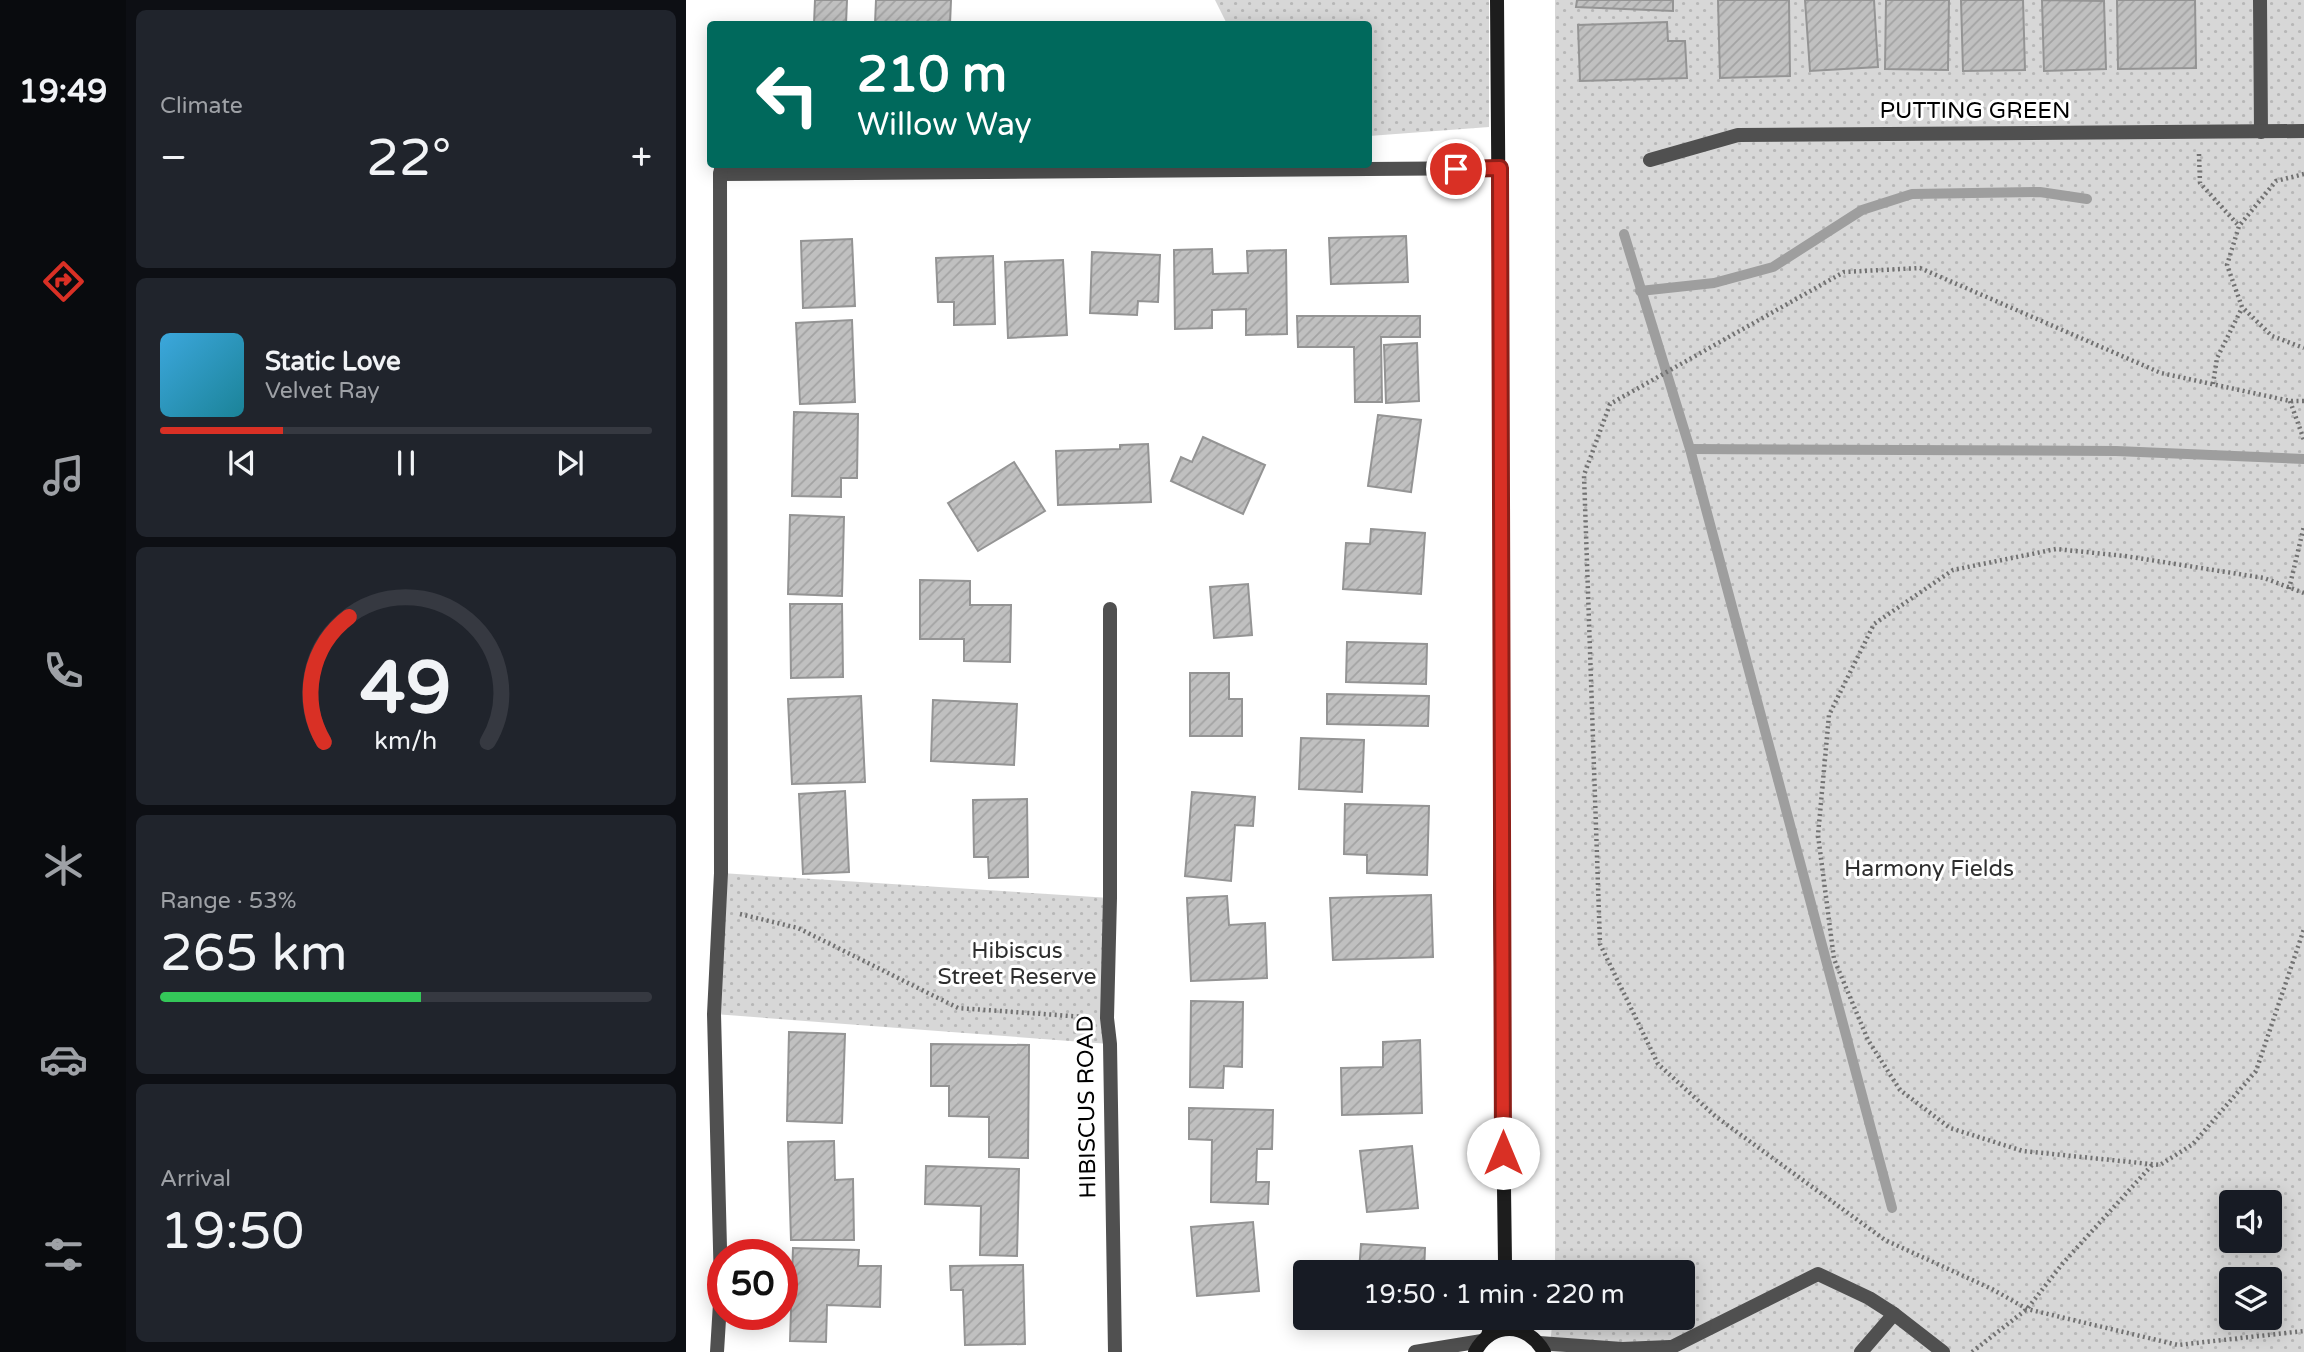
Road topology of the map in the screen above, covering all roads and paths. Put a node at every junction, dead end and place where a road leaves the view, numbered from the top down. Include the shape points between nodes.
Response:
1 (1497, 0) edge
2 (2260, 0) edge
3 (2304, 131) edge
4 (2261, 132) junction
5 (2199, 153) dead end
6 (1650, 160) dead end
7 (1500, 168) junction
8 (721, 169) edge
9 (2304, 174) edge
10 (2239, 226) junction
11 (2242, 307) junction
12 (2304, 348) edge
13 (2213, 384) junction
14 (2290, 401) junction
15 (2304, 401) edge
16 (2304, 440) edge
17 (2304, 526) edge
18 (2289, 589) junction
19 (2304, 593) edge
20 (1111, 609) dead end
21 (719, 908) junction
22 (2304, 929) edge
23 (1107, 1018) junction
24 (2153, 1164) junction
25 (1505, 1260) edge
26 (2027, 1309) junction
27 (1894, 1314) junction
28 (2304, 1331) edge
29 (1482, 1343) edge
30 (1538, 1343) edge
31 (1668, 1350) edge
32 (717, 1352) edge
33 (1115, 1352) edge
34 (1415, 1352) edge
35 (1860, 1352) edge
36 (1943, 1352) edge
37 (1972, 1352) edge

1 - 7 main road
2 - 4 street
3 - 4 street, PUTTING GREEN
4 - 6 street, PUTTING GREEN via 1738,135
5 - 10 path via 2200,183
7 - 8 street
7 - 25 main road
8 - 21 street
9 - 10 path via 2276,181
10 - 11 path via 2227,265
11 - 12 path via 2272,336
11 - 13 path via 2217,358
13 - 14 path
13 - 26 path via 2161,373 1920,268 1844,272 1610,404 1584,475 1600,944 1658,1064 1715,1116 1885,1240
14 - 15 path
14 - 16 path
17 - 18 path
18 - 19 path
18 - 24 path via 2264,578 2056,549 1953,570 1874,624 1829,715 1818,835 1834,959 1868,1040 1900,1090 1950,1128 2023,1151
20 - 23 street, HIBISCUS ROAD
21 - 23 path via 798,928 958,1008
21 - 32 street via 714,1014 721,1287
22 - 24 path via 2256,1071 2193,1144 2161,1165
23 - 33 street, HIBISCUS ROAD
24 - 26 path
26 - 28 path via 2178,1345
26 - 37 path
27 - 31 street via 1818,1274
27 - 35 street
27 - 36 street
29 - 30 main road via 1501,1329 1515,1329
29 - 34 street
30 - 31 street

